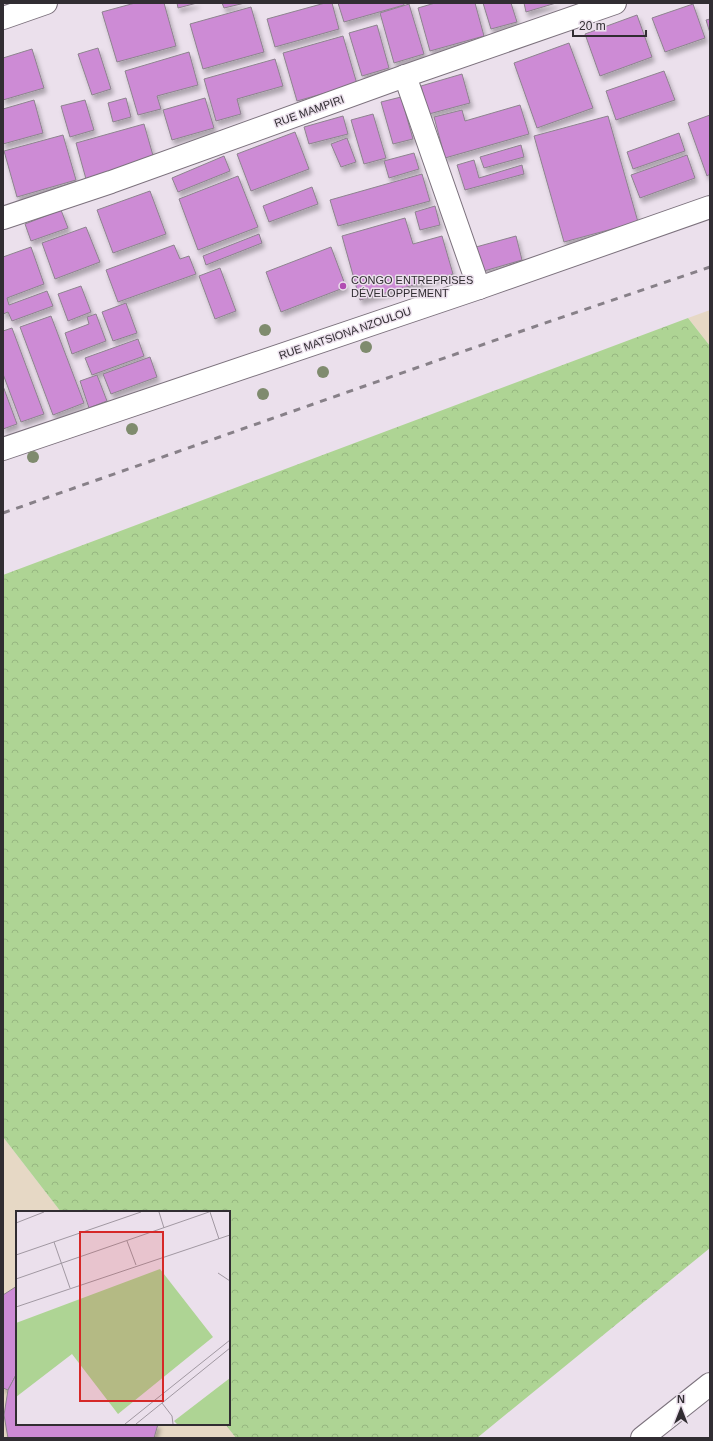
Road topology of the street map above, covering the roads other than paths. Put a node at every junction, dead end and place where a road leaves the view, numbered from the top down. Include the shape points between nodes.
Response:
1 (46, 3) edge
2 (615, 3) edge
3 (3, 18) edge
4 (405, 76) junction
5 (710, 207) edge
6 (3, 218) edge
7 (479, 288) junction
8 (3, 449) edge
9 (710, 1384) edge
10 (642, 1438) edge

1 - 3 street
2 - 4 street, RUE MAMPIRI
4 - 6 street, RUE MAMPIRI via 111,182
4 - 7 street
5 - 7 street, RUE MATSIONA NZOULOU
7 - 8 street, RUE MATSIONA NZOULOU
9 - 10 street

